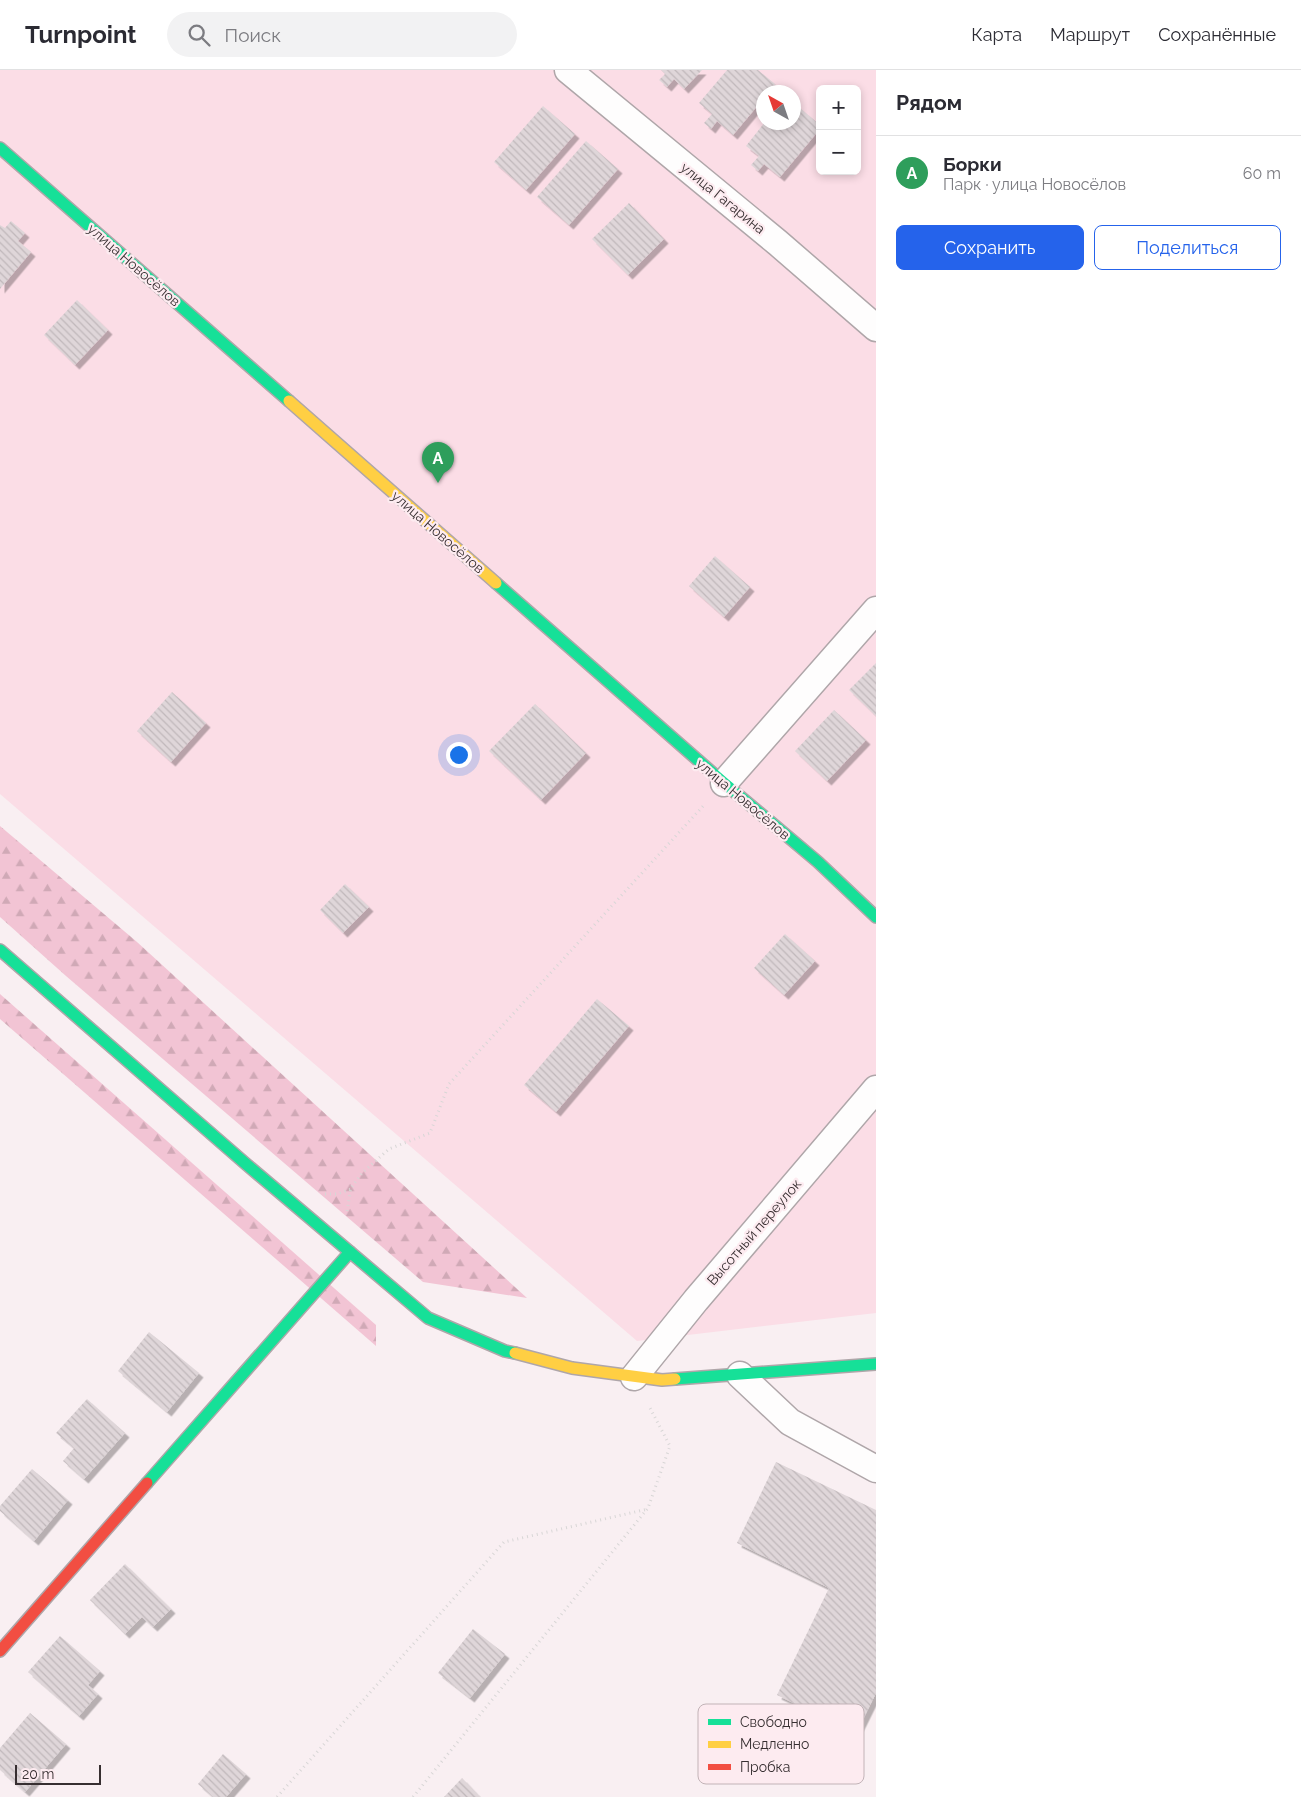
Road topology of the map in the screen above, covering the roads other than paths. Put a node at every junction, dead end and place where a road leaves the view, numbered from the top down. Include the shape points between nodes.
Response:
1 (568, 70) edge
2 (0, 148) edge
3 (876, 328) edge
4 (876, 610) edge
5 (724, 783) junction
6 (876, 917) edge
7 (0, 950) edge
8 (876, 1089) edge
9 (350, 1252) junction
10 (876, 1364) edge
11 (740, 1375) junction
12 (634, 1377) junction
13 (876, 1469) edge
14 (0, 1651) edge

1 - 3 street, улица Гагарина
2 - 5 street, улица Новосёлов
4 - 5 street
5 - 6 street, улица Новосёлов via 818,862
7 - 9 street
8 - 12 street, Высотный переулок
9 - 12 street via 428,1318 505,1351 572,1368
9 - 14 street
10 - 11 street
11 - 12 street via 662,1380
11 - 13 street via 790,1422

